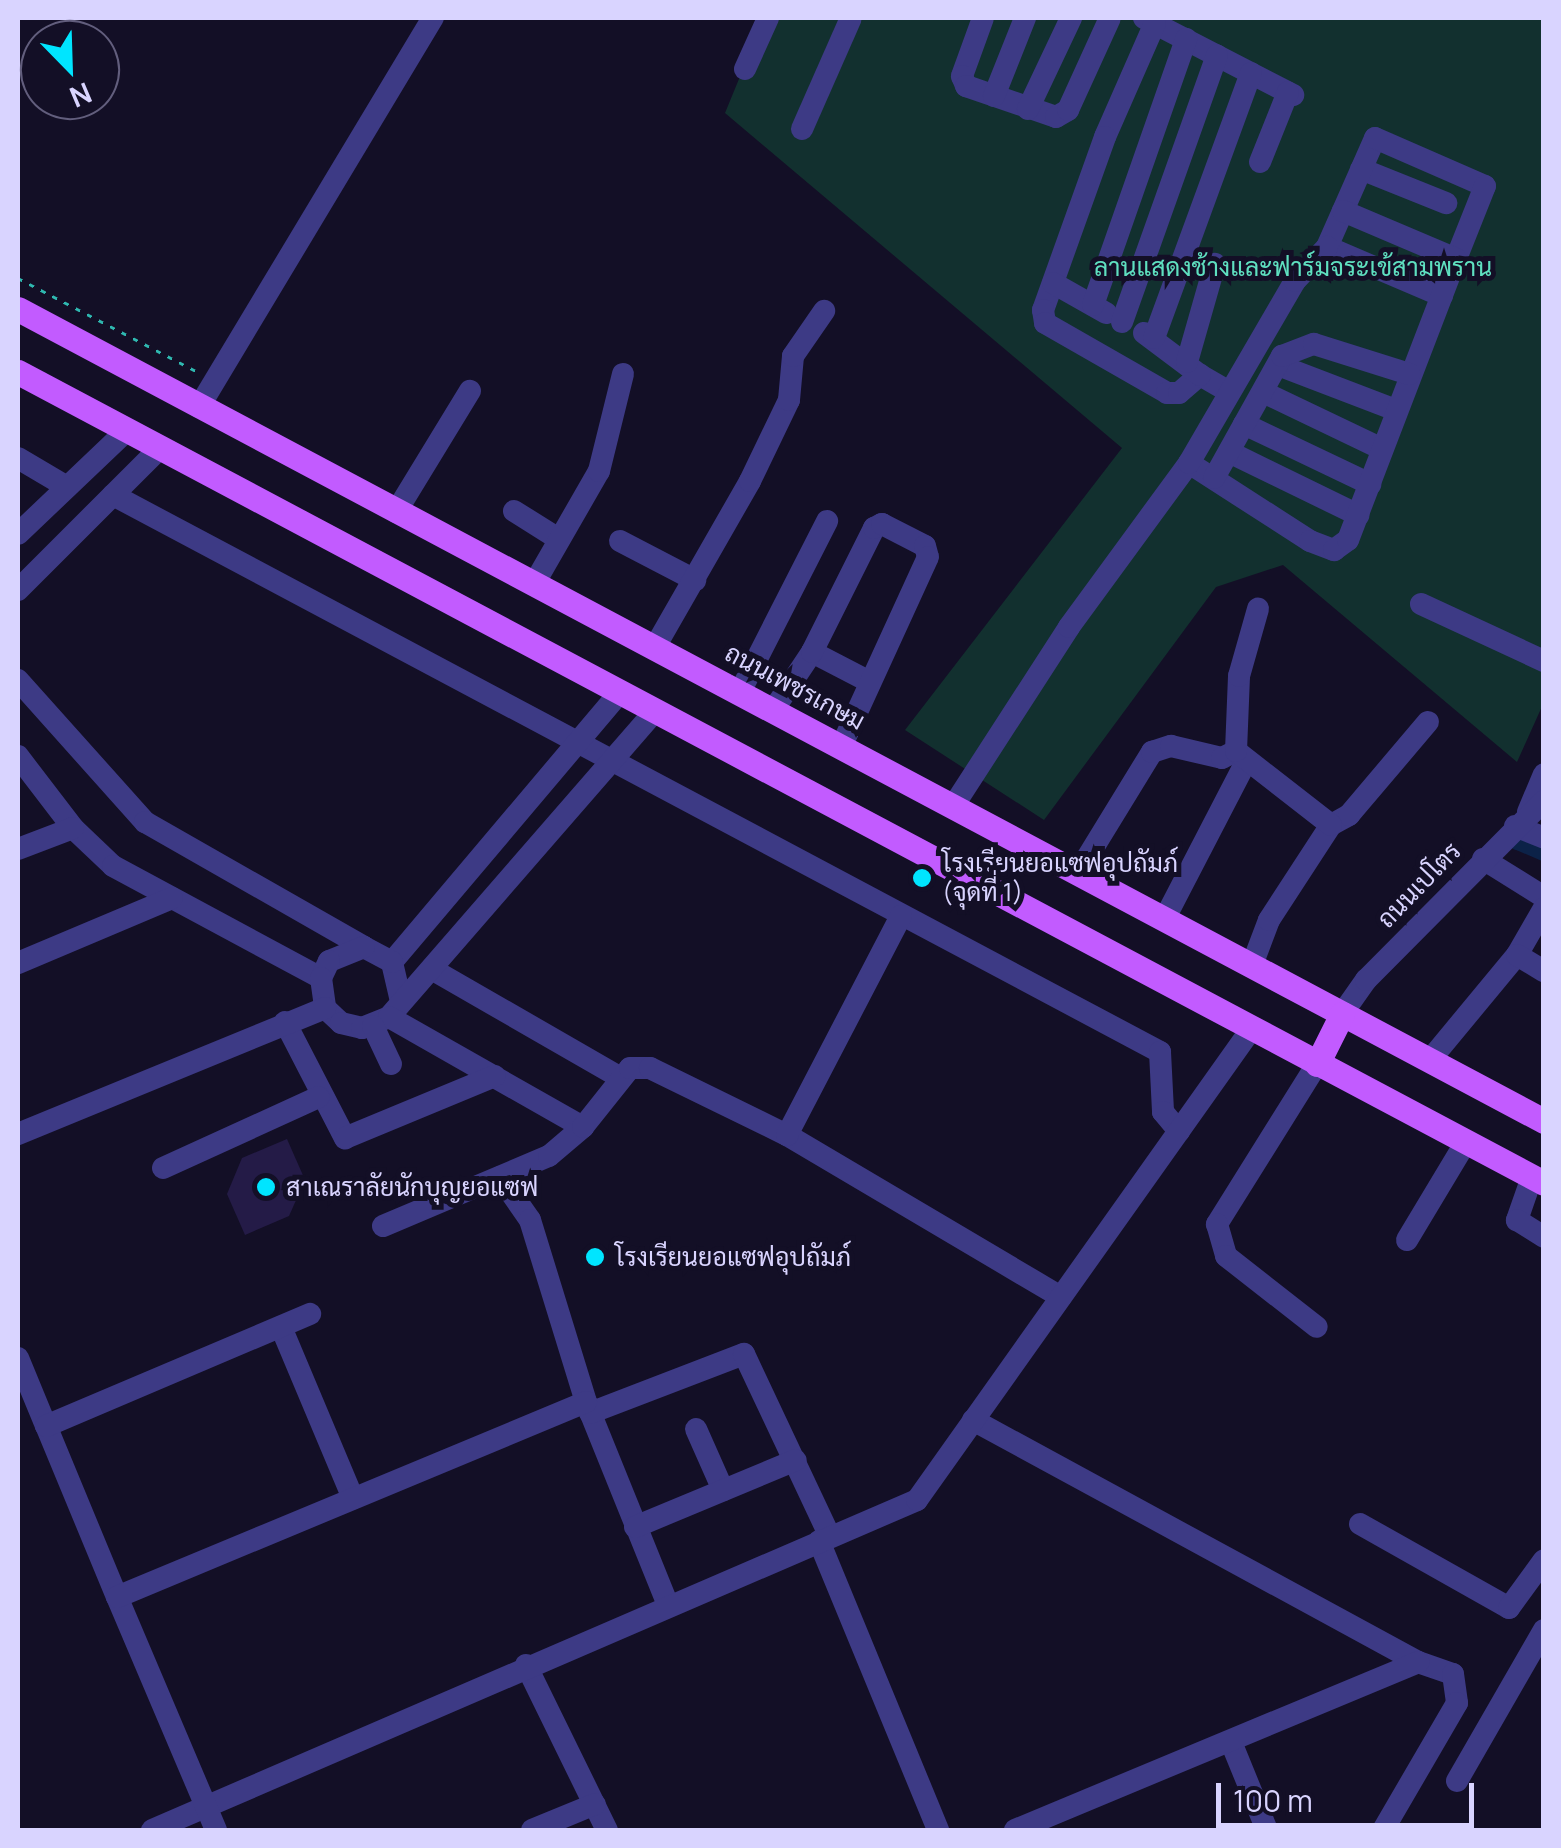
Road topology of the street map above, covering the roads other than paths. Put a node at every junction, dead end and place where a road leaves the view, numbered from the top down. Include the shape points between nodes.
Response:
1 (433, 18) edge
2 (768, 18) edge
3 (851, 18) edge
4 (983, 18) edge
5 (1025, 18) edge
6 (1071, 18) edge
7 (1110, 18) edge
8 (1150, 20) edge
9 (1186, 38) junction
10 (1218, 55) junction
11 (745, 69) dead end
12 (1251, 73) junction
13 (994, 96) junction
14 (1028, 109) junction
15 (802, 129) dead end
16 (1260, 162) dead end
17 (1361, 170) junction
18 (1446, 203) dead end
19 (1343, 211) junction
20 (1328, 248) junction
21 (1456, 260) junction
22 (1216, 264) dead end
23 (1052, 283) junction
24 (1442, 296) junction
25 (1093, 306) junction
26 (18, 309) edge
27 (824, 310) dead end
28 (1122, 322) junction
29 (1154, 338) junction
30 (1278, 365) junction
31 (1194, 369) junction
32 (18, 372) edge
33 (623, 374) dead end
34 (1409, 374) junction
35 (470, 391) dead end
36 (1228, 392) junction
37 (1263, 392) junction
38 (198, 407) junction
39 (1396, 410) junction
40 (1244, 424) junction
41 (126, 430) junction
42 (18, 446) edge
43 (161, 447) junction
44 (1382, 449) junction
45 (1229, 452) junction
46 (18, 460) edge
47 (1189, 463) junction
48 (1214, 478) junction
49 (71, 484) junction
50 (1370, 484) junction
51 (108, 500) junction
52 (514, 511) dead end
53 (396, 512) junction
54 (1358, 515) junction
55 (828, 521) dead end
56 (18, 534) edge
57 (557, 538) junction
58 (620, 541) dead end
59 (695, 580) junction
60 (534, 584) junction
61 (18, 590) edge
62 (1421, 604) dead end
63 (1258, 609) dead end
64 (655, 647) junction
65 (812, 652) junction
66 (1544, 661) edge
67 (18, 680) edge
68 (868, 681) junction
69 (620, 692) junction
70 (740, 692) junction
71 (774, 709) junction
72 (656, 711) junction
73 (1428, 722) dead end
74 (572, 743) junction
75 (842, 744) junction
76 (18, 756) edge
77 (1242, 756) junction
78 (608, 760) junction
79 (1544, 774) edge
80 (954, 805) junction
81 (1530, 813) edge
82 (1331, 824) junction
83 (73, 828) junction
84 (1544, 838) edge
85 (18, 850) edge
86 (1483, 859) junction
87 (1079, 871) junction
88 (1544, 896) edge
89 (172, 898) junction
90 (1544, 908) edge
91 (901, 916) junction
92 (1165, 918) junction
93 (364, 947) junction
94 (1518, 955) junction
95 (392, 962) junction
96 (18, 963) edge
97 (1252, 965) junction
98 (1544, 970) edge
99 (436, 971) junction
100 (321, 978) junction
101 (325, 1008) junction
102 (387, 1013) junction
103 (1342, 1014) junction
104 (285, 1022) junction
105 (1252, 1028) junction
106 (1430, 1060) junction
107 (391, 1064) dead end
108 (1317, 1064) junction
109 (494, 1076) junction
110 (619, 1077) junction
111 (320, 1097) junction
112 (1544, 1121) edge
113 (583, 1127) junction
114 (1179, 1131) junction
115 (18, 1134) edge
116 (787, 1135) junction
117 (1466, 1142) junction
118 (163, 1168) dead end
119 (500, 1176) junction
120 (1538, 1180) edge
121 (382, 1226) dead end
122 (1544, 1237) edge
123 (1408, 1240) dead end
124 (1061, 1297) junction
125 (310, 1314) dead end
126 (1317, 1326) dead end
127 (280, 1327) junction
128 (18, 1358) edge
129 (588, 1407) junction
130 (973, 1420) junction
131 (46, 1426) junction
132 (696, 1429) dead end
133 (796, 1460) junction
134 (723, 1490) junction
135 (353, 1498) junction
136 (1360, 1524) dead end
137 (635, 1528) junction
138 (825, 1539) junction
139 (1544, 1560) edge
140 (117, 1597) junction
141 (668, 1605) junction
142 (1544, 1630) edge
143 (1418, 1662) junction
144 (526, 1665) junction
145 (1231, 1742) junction
146 (1457, 1781) dead end
147 (595, 1804) junction
148 (206, 1808) junction
149 (156, 1830) edge
150 (216, 1830) edge
151 (532, 1830) edge
152 (607, 1830) edge
153 (938, 1830) edge
154 (1015, 1830) edge
155 (1267, 1830) edge
156 (1384, 1830) edge

1 - 38 street
2 - 11 street
3 - 15 street
4 - 13 street via 962,76 966,86
5 - 13 street
6 - 14 street
7 - 14 street via 1068,110 1056,117
8 - 9 street
8 - 23 street
9 - 10 street
9 - 25 street
10 - 12 street
10 - 28 street
12 - 16 street via 1290,93
12 - 29 street
13 - 14 street
17 - 18 street
17 - 19 street
17 - 21 street via 1375,138 1382,137 1485,186
19 - 20 street
19 - 21 street
20 - 24 street
20 - 36 street via 1295,280
21 - 24 street
22 - 31 street
23 - 25 street
23 - 31 street via 1043,310 1052,330 1167,393 1179,393
24 - 34 street
25 - 28 street
26 - 38 main road, ถนนเพชรเกษม
27 - 59 street via 793,356 789,400
28 - 29 street
29 - 31 street
30 - 34 street via 1282,356 1314,344
30 - 37 street
30 - 39 street
31 - 36 street
32 - 41 main road
33 - 57 street via 599,470
34 - 39 street
35 - 53 street
36 - 47 street
37 - 40 street
37 - 44 street
38 - 53 main road, ถนนเพชรเกษม
39 - 44 street
40 - 45 street
40 - 50 street
41 - 43 main road
41 - 49 street
42 - 46 street
43 - 51 street
43 - 69 main road
44 - 50 street
45 - 48 street
45 - 54 street
46 - 49 street
47 - 48 street
47 - 80 street via 1069,627
48 - 54 street via 1322,547 1342,546
49 - 51 street
49 - 56 street
50 - 54 street
51 - 61 street
51 - 74 street
52 - 57 street
53 - 60 main road, ถนนเพชรเกษม
55 - 70 street
57 - 60 street
58 - 59 street
59 - 64 street
60 - 64 main road, ถนนเพชรเกษม
62 - 66 street
63 - 77 street via 1238,676
64 - 70 main road, ถนนเพชรเกษม
65 - 68 street
65 - 68 street via 874,528 882,524 925,546 928,557
65 - 71 street
67 - 93 street via 144,822
68 - 75 street
69 - 72 main road
69 - 74 street
70 - 71 main road, ถนนเพชรเกษม
71 - 75 main road, ถนนเพชรเกษม
72 - 78 street
72 - 105 main road
73 - 82 street via 1349,816
74 - 78 street
74 - 95 street
75 - 80 main road, ถนนเพชรเกษม
76 - 83 street
77 - 82 street
77 - 87 street via 1171,746 1152,752
77 - 92 street
78 - 91 street
78 - 99 street
79 - 81 street
80 - 87 main road, ถนนเพชรเกษม
81 - 84 street
81 - 86 street, ถนนเปโตร
82 - 97 street via 1269,920
83 - 85 street
83 - 89 street via 112,866
86 - 88 street
86 - 103 street, ถนนเปโตร via 1366,980
87 - 92 main road, ถนนเพชรเกษม
89 - 96 street
89 - 100 street
90 - 94 street
91 - 114 street via 1160,1052 1163,1112
91 - 116 street
92 - 97 main road, ถนนเพชรเกษม
93 - 95 street
93 - 100 street via 330,961
94 - 98 street
94 - 106 street
95 - 102 street
97 - 103 main road, ถนนเพชรเกษม
99 - 102 street
99 - 110 street
100 - 101 street
101 - 102 street via 351,1027
101 - 104 street
102 - 107 street
102 - 109 street
103 - 106 main road, ถนนเพชรเกษม
103 - 108 main road
104 - 111 street
104 - 115 street
105 - 108 main road
105 - 114 street
106 - 112 main road, ถนนเพชรเกษม
108 - 117 main road
108 - 126 street via 1217,1224 1226,1256
109 - 111 street via 352,1138 339,1133
109 - 113 street
110 - 113 street
110 - 116 street via 630,1068 650,1068
111 - 118 street
113 - 119 street via 549,1156
114 - 124 street
116 - 124 street
117 - 120 main road
117 - 123 street
119 - 121 street
119 - 129 street via 530,1220
120 - 122 street via 1517,1220
124 - 130 street
125 - 127 street
127 - 131 street
127 - 135 street
128 - 131 street
129 - 133 street via 744,1354
129 - 135 street
129 - 137 street
130 - 138 street via 917,1500
130 - 143 street
131 - 140 street
132 - 134 street
133 - 134 street
133 - 138 street
134 - 137 street
135 - 140 street
136 - 139 street via 1510,1608
137 - 141 street
138 - 141 street
138 - 153 street
140 - 148 street
141 - 144 street
142 - 146 street
143 - 145 street
143 - 156 street via 1454,1674 1457,1704
144 - 147 street
144 - 148 street
145 - 154 street
145 - 155 street
147 - 151 street
147 - 152 street
148 - 149 street
148 - 150 street

